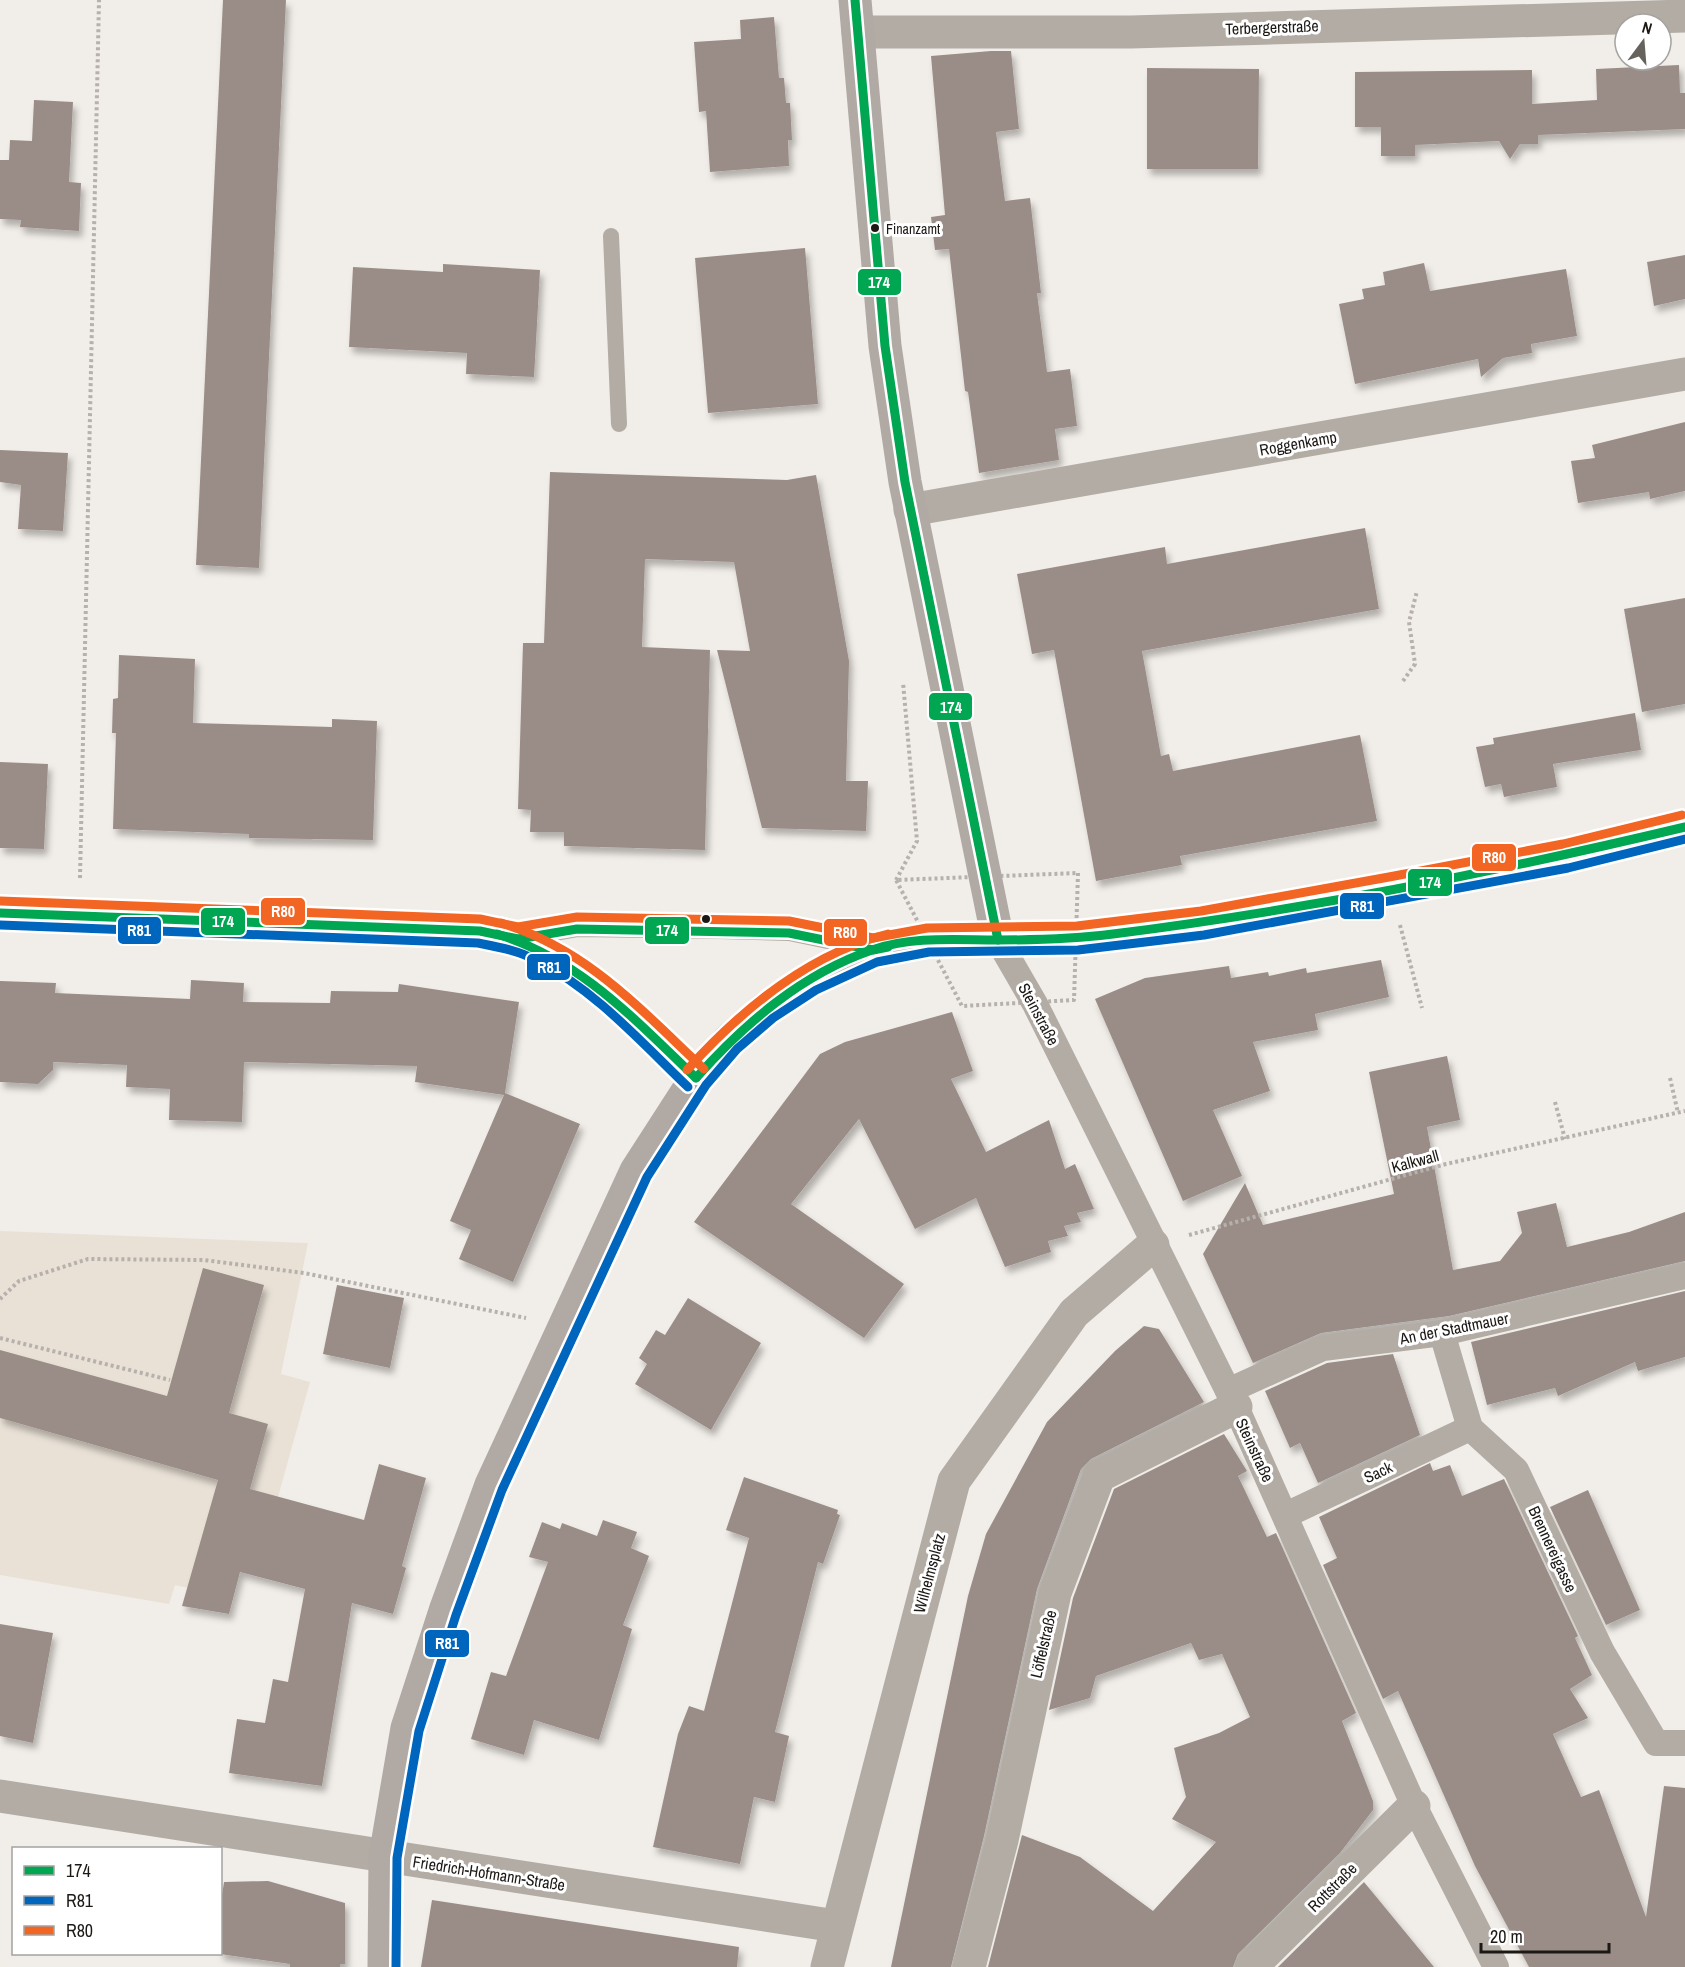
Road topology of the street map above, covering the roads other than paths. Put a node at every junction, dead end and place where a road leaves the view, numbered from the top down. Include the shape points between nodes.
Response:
1 (857, 16) edge
2 (1685, 16) edge
3 (611, 236) dead end
4 (1685, 374) edge
5 (619, 424) dead end
6 (910, 510) junction
7 (1685, 827) edge
8 (0, 913) edge
9 (518, 939) junction
10 (998, 940) junction
11 (873, 950) junction
12 (696, 1078) junction
13 (1154, 1245) junction
14 (1685, 1276) edge
15 (1442, 1333) junction
16 (1232, 1399) junction
17 (1470, 1428) junction
18 (1286, 1515) junction
19 (1685, 1743) edge
20 (0, 1796) edge
21 (1414, 1806) junction
22 (385, 1857) junction
23 (836, 1926) junction
24 (384, 1967) edge
25 (827, 1967) edge
26 (969, 1967) edge
27 (1251, 1967) edge
28 (1496, 1967) edge

1 - 2 street, Terbergerstraße via 1131,32
1 - 6 main road via 885,346
3 - 5 lane
4 - 6 street, Roggenkamp
6 - 10 main road
7 - 10 main road via 1566,856 1203,923 1078,938
8 - 9 street via 480,931
9 - 11 lane via 578,929 730,931 789,933
9 - 12 street via 591,983
10 - 11 main road via 927,940
10 - 13 street, Steinstraße via 1035,1004
11 - 12 main road via 810,979 766,1008 728,1041
12 - 22 main road via 636,1171 491,1485 407,1728
13 - 16 street, Steinstraße
13 - 23 street, Wilhelmsplatz via 1074,1313 954,1481
14 - 15 street, An der Stadtmauer
15 - 16 street, An der Stadtmauer via 1323,1348
15 - 17 street
16 - 18 street, Steinstraße
16 - 26 street, Löffelstraße via 1099,1476 1055,1593 1002,1840
17 - 18 street, Sack
17 - 19 street, Brennereigasse via 1516,1470 1602,1652 1656,1743
18 - 21 street, Steinstraße
20 - 22 street, Friedrich-Hofmann-Straße
21 - 27 street, Rottstraße
21 - 28 street, Steinstraße
22 - 23 street, Friedrich-Hofmann-Straße
22 - 24 main road
23 - 25 street, Wilhelmsplatz

